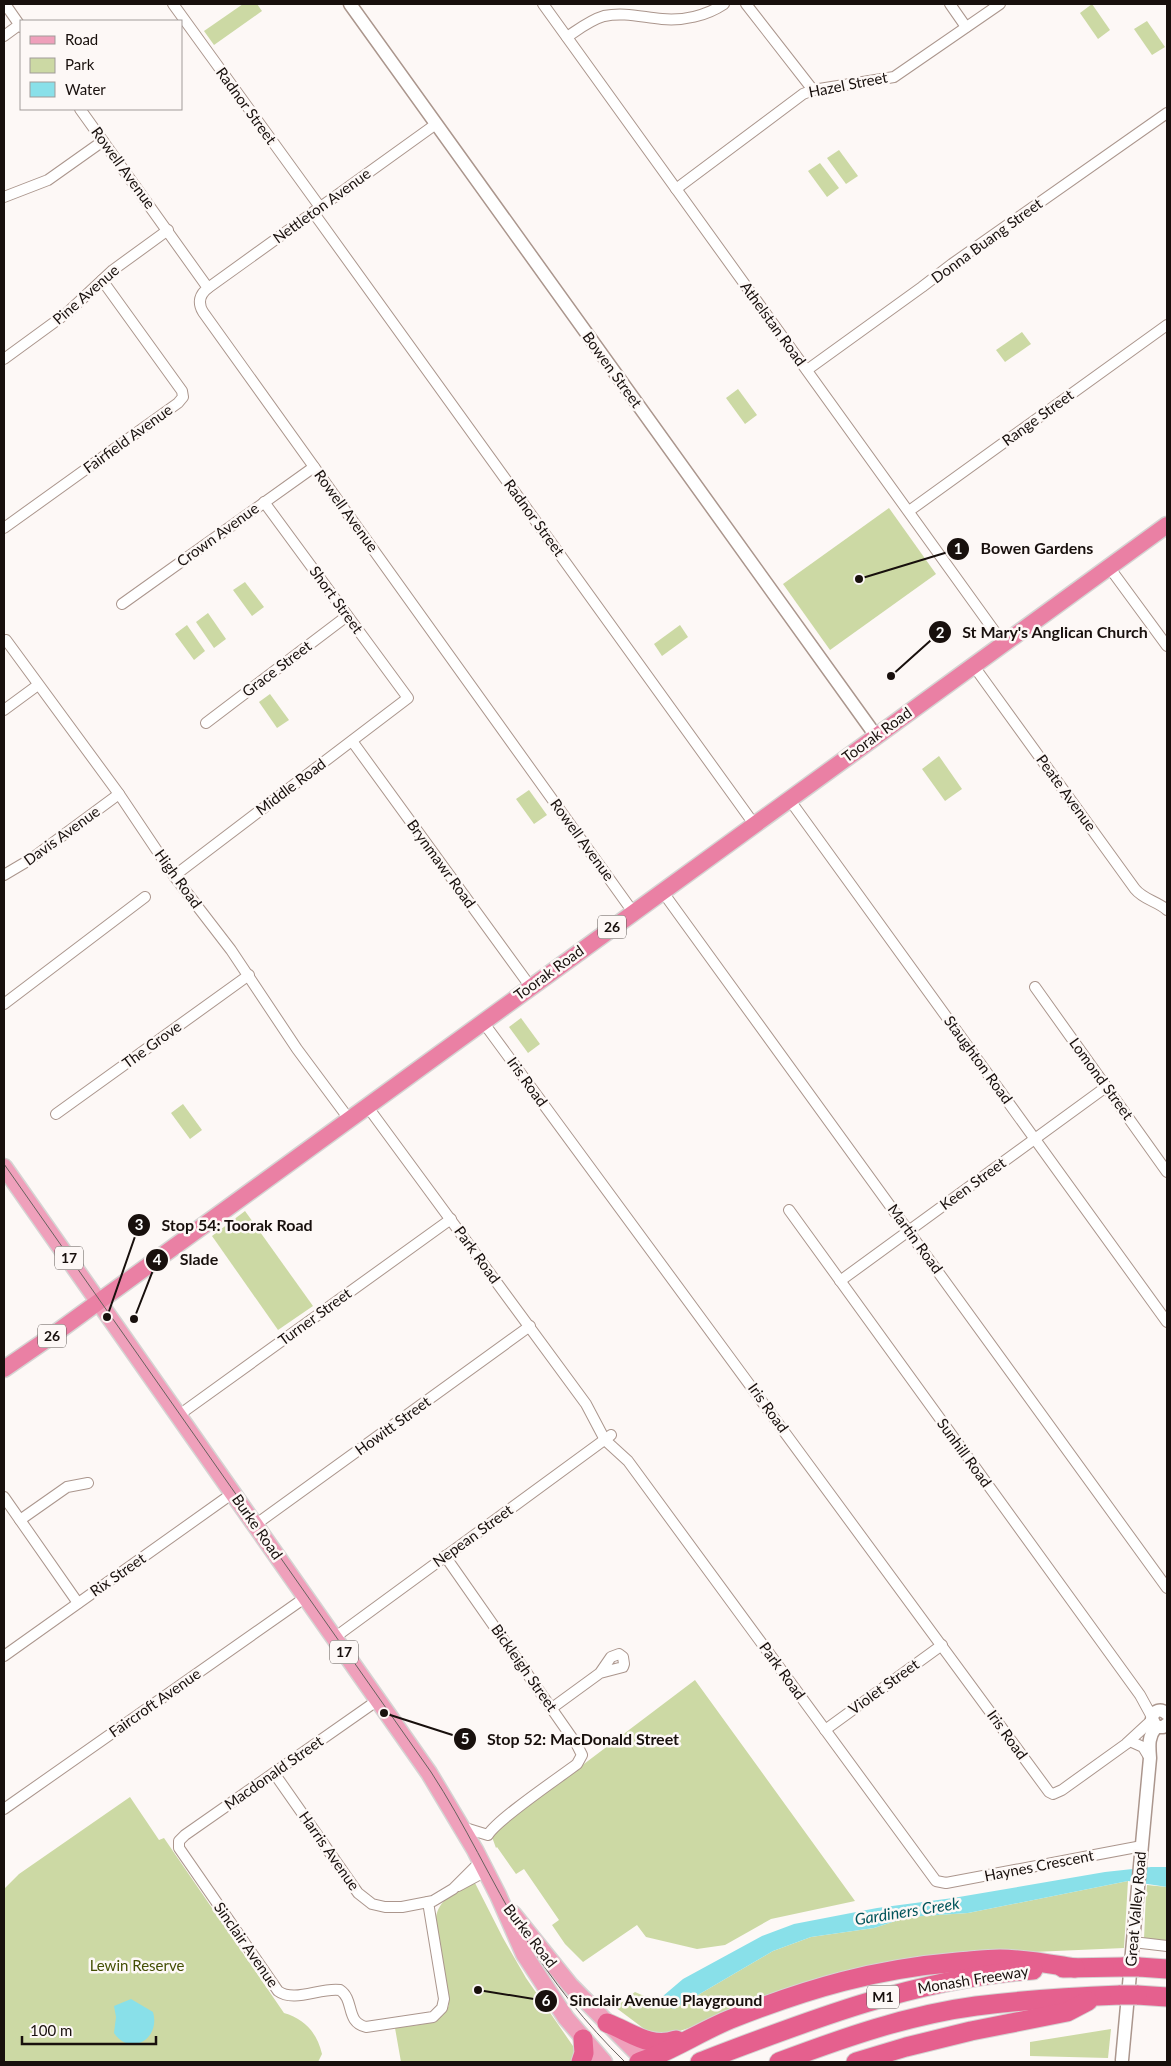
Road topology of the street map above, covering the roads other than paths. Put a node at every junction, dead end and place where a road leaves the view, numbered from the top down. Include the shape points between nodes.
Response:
1 (173, 4) edge
2 (351, 4) edge
3 (543, 4) edge
4 (724, 4) edge
5 (746, 4) edge
6 (950, 4) edge
7 (1000, 4) edge
8 (8, 5) edge
9 (20, 26) edge
10 (966, 27) junction
11 (4, 36) edge
12 (567, 37) junction
13 (813, 90) junction
14 (81, 110) edge
15 (1167, 113) edge
16 (436, 124) junction
17 (104, 141) junction
18 (676, 189) junction
19 (4, 197) edge
20 (317, 210) junction
21 (168, 230) junction
22 (102, 280) junction
23 (208, 288) junction
24 (1167, 325) edge
25 (4, 359) edge
26 (807, 370) junction
27 (314, 467) junction
28 (264, 502) junction
29 (909, 511) junction
30 (1167, 525) edge
31 (4, 528) edge
32 (1109, 567) junction
33 (122, 604) dead end
34 (348, 616) junction
35 (6, 640) dead end
36 (1003, 643) junction
37 (1167, 646) edge
38 (973, 666) junction
39 (38, 685) junction
40 (408, 698) joint
41 (4, 710) edge
42 (206, 723) dead end
43 (876, 736) junction
44 (352, 741) junction
45 (119, 794) junction
46 (789, 799) junction
47 (754, 824) junction
48 (4, 875) edge
49 (174, 876) junction
50 (662, 891) junction
51 (145, 897) dead end
52 (1167, 910) edge
53 (633, 912) junction
54 (248, 975) junction
55 (530, 986) junction
56 (1035, 987) dead end
57 (4, 1004) edge
58 (483, 1022) junction
59 (1106, 1087) junction
60 (368, 1106) junction
61 (56, 1114) dead end
62 (349, 1119) junction
63 (1035, 1139) junction
64 (4, 1167) edge
65 (1167, 1172) edge
66 (789, 1210) dead end
67 (451, 1219) junction
68 (909, 1231) junction
69 (840, 1281) junction
70 (99, 1301) junction
71 (1167, 1322) edge
72 (530, 1326) junction
73 (4, 1369) edge
74 (179, 1415) junction
75 (608, 1437) junction
76 (88, 1482) dead end
77 (233, 1493) junction
78 (4, 1497) edge
79 (20, 1520) junction
80 (255, 1525) junction
81 (445, 1556) junction
82 (1167, 1588) edge
83 (306, 1597) junction
84 (78, 1603) junction
85 (334, 1638) junction
86 (942, 1645) junction
87 (4, 1656) edge
88 (600, 1673) dead end
89 (378, 1700) junction
90 (552, 1708) junction
91 (1159, 1718) edge
92 (825, 1730) junction
93 (1129, 1743) junction
94 (1150, 1758) junction
95 (274, 1773) junction
96 (4, 1809) edge
97 (462, 1827) junction
98 (180, 1850) joint
99 (1141, 1851) junction
100 (483, 1866) junction
101 (936, 1881) joint
102 (498, 1895) junction
103 (428, 1902) junction
104 (1133, 1942) junction
105 (1167, 1946) edge
106 (1075, 1968) junction
107 (1167, 1970) edge
108 (1098, 1996) junction
109 (1167, 1998) edge
110 (607, 2023) junction
111 (708, 2029) junction
112 (583, 2038) junction
113 (1121, 2061) edge
114 (581, 2062) edge
115 (604, 2062) edge
116 (643, 2062) edge
117 (700, 2062) edge
118 (779, 2062) edge
119 (856, 2062) edge

1 - 20 street, Radnor Street
2 - 16 street, Bowen Street
3 - 12 street, Athelstan Road
4 - 12 street via 683,19 631,14 604,16
5 - 13 street
6 - 10 street
7 - 10 street, Hazel Street
8 - 9 street
9 - 11 street
10 - 13 street, Hazel Street via 894,77
12 - 18 street, Athelstan Road
13 - 18 street, Hazel Street via 802,94
14 - 17 street, Rowell Avenue
15 - 26 street, Donna Buang Street
16 - 20 street, Nettleton Avenue
16 - 43 street, Bowen Street
17 - 19 street via 48,180
17 - 21 street, Rowell Avenue
18 - 26 street, Athelstan Road
20 - 23 street, Nettleton Avenue
20 - 47 street, Radnor Street
21 - 22 street, Pine Avenue
21 - 23 street, Rowell Avenue
22 - 25 street, Pine Avenue via 67,313
22 - 31 street, Fairfield Avenue via 182,390 183,396 178,403
23 - 27 street, Rowell Avenue via 200,297 203,312
24 - 29 street, Range Street
26 - 29 street, Athelstan Road
27 - 28 street, Crown Avenue
27 - 53 street, Rowell Avenue
28 - 33 street, Crown Avenue
28 - 34 street, Short Street
29 - 36 street, Athelstan Road
30 - 32 highway, Toorak Road / 26
32 - 36 highway, Toorak Road / 26
32 - 37 street
34 - 40 street, Short Street
34 - 42 street, Grace Street
35 - 39 street, High Road
36 - 38 highway, Toorak Road / 26
38 - 43 highway, Toorak Road / 26
38 - 52 street, Peate Avenue via 1135,889 1142,897
39 - 41 street
39 - 45 street, High Road
40 - 44 street, Middle Road
43 - 46 highway, Toorak Road / 26
44 - 49 street, Middle Road
44 - 55 street, Brynmawr Road
45 - 48 street, Davis Avenue via 31,860
45 - 49 street, High Road
46 - 47 highway, Toorak Road / 26
46 - 63 street, Staughton Road
47 - 50 highway, Toorak Road / 26
49 - 54 street, High Road
50 - 53 highway, Toorak Road / 26
50 - 68 street, Martin Road
51 - 57 street
53 - 55 highway, Toorak Road / 26
54 - 61 street, The Grove
54 - 62 street, High Road
55 - 58 highway, Toorak Road / 26
56 - 59 street, Lomond Street
58 - 60 highway, Toorak Road / 26
58 - 86 street, Iris Road
59 - 63 street, Keen Street
59 - 65 street, Lomond Street
60 - 62 highway, Toorak Road / 26
60 - 67 street, Park Road
62 - 70 highway, Toorak Road / 26
63 - 68 street, Keen Street
63 - 71 street, Staughton Road
64 - 70 main road, Burke Road / 17
66 - 69 street, Sunhill Road
67 - 72 street, Park Road
67 - 74 street, Turner Street
68 - 69 street, Keen Street
68 - 82 street, Martin Road
69 - 91 street, Sunhill Road
70 - 73 highway, Toorak Road / 26
70 - 74 main road, Burke Road / 17
72 - 75 street, Park Road via 586,1404 601,1418
72 - 80 street, Howitt Street
74 - 77 main road, Burke Road / 17
75 - 81 street, Nepean Street
75 - 92 street, Park Road via 620,1444 628,1461
76 - 79 street via 67,1487
77 - 80 main road, Burke Road / 17
77 - 84 street, Rix Street
78 - 79 street
79 - 84 street
80 - 83 main road, Burke Road / 17
81 - 85 street, Nepean Street
81 - 90 street, Bickleigh Street
83 - 85 main road, Burke Road / 17
83 - 96 street, Faircroft Avenue
84 - 87 street, Rix Street
85 - 89 main road, Burke Road / 17
86 - 92 street, Violet Street
86 - 93 street, Iris Road via 1048,1792 1052,1794 1062,1790
88 - 90 street
89 - 95 street, Macdonald Street
89 - 97 main road, Burke Road / 17
90 - 97 street, Bickleigh Street via 582,1752 582,1758 488,1835
91 - 93 street via 1147,1734
91 - 94 street, Great Valley Road via 1150,1737
92 - 101 street, Park Road
93 - 94 street via 1143,1747
94 - 99 street, Great Valley Road
95 - 98 street, Macdonald Street via 185,1835 180,1841
95 - 103 street, Harris Avenue via 362,1897 385,1907
97 - 100 main road, Burke Road / 17
98 - 103 street, Sinclair Avenue via 278,1991 290,1996 340,1990 348,1999 352,2018 366,2027 433,2017 442,2008 444,1999
99 - 101 street, Haynes Crescent via 946,1883
99 - 104 street, Great Valley Road
100 - 102 main road, Burke Road / 17
100 - 103 street, Harris Avenue via 453,1889
102 - 110 main road, Burke Road / 17 via 558,1972
102 - 112 main road, Burke Road / 17 via 524,1954
104 - 105 street
104 - 113 street, Great Valley Road
106 - 107 highway, Monash Freeway / M1
106 - 111 highway via 999,1959 902,1968 820,1986
106 - 117 highway, Monash Freeway / M1 via 1016,1971 910,1990 823,2016
108 - 109 highway, Monash Freeway / M1
108 - 118 highway, Monash Freeway / M1 via 976,2006 927,2015 869,2030
108 - 119 highway via 1067,2012 971,2031
110 - 111 highway via 656,2044
110 - 116 main road, Burke Road / 17
111 - 116 highway
112 - 114 highway
112 - 115 main road, Burke Road / 17

